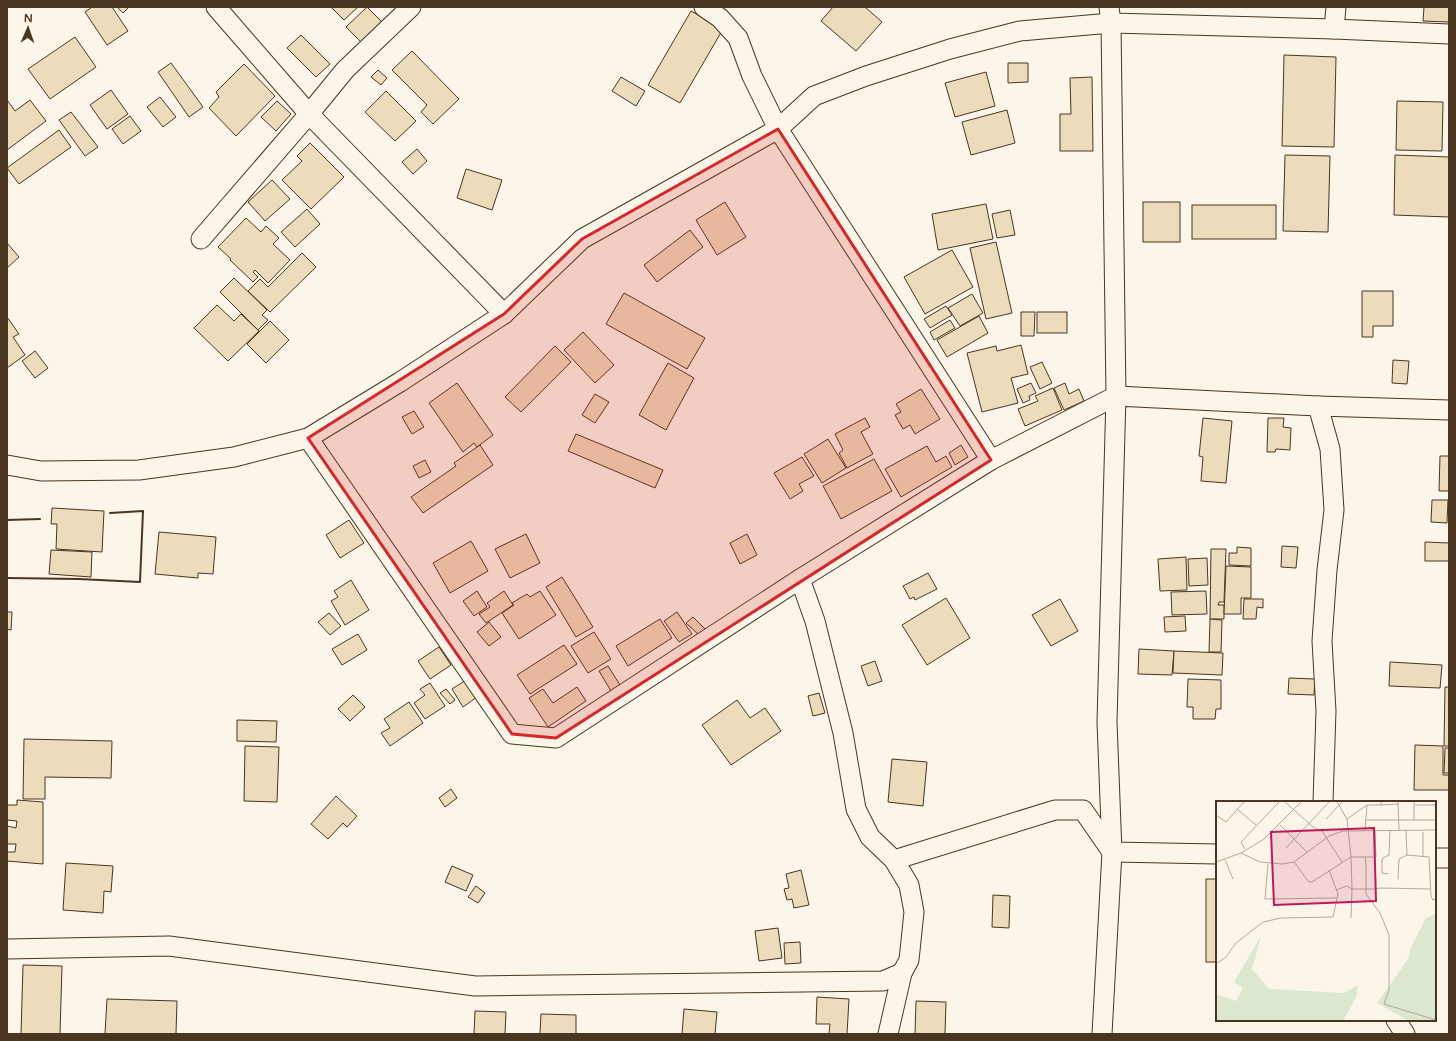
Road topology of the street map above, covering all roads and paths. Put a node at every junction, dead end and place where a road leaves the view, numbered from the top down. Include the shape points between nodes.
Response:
1 (216, 7) edge
2 (411, 7) edge
3 (704, 7) edge
4 (1336, 7) edge
5 (1110, 15) edge
6 (1334, 29) junction
7 (1449, 34) edge
8 (309, 114) junction
9 (778, 129) junction
10 (201, 239) dead end
11 (504, 314) junction
12 (1116, 396) junction
13 (1318, 406) junction
14 (1449, 410) edge
15 (308, 438) junction
16 (991, 460) junction
17 (7, 464) edge
18 (800, 579) junction
19 (1323, 801) edge
20 (1112, 852) junction
21 (1216, 854) edge
22 (1436, 858) edge
23 (1449, 858) edge
24 (894, 860) junction
25 (7, 949) edge
26 (902, 973) junction
27 (1397, 1021) edge
28 (888, 1034) edge
29 (1102, 1034) edge
30 (1404, 1034) edge

1 - 8 street
2 - 8 street via 345,70
3 - 9 street via 720,18 738,38 752,76
4 - 6 street
5 - 6 street
5 - 9 street via 1020,31 950,49 866,76 814,96
5 - 12 street
6 - 7 street
8 - 10 street
8 - 11 street
9 - 11 street via 582,239
9 - 16 street
11 - 15 street
12 - 13 street
12 - 16 street
12 - 20 street via 1107,722
13 - 14 street
13 - 19 street via 1330,449 1334,510 1322,641 1326,711
15 - 17 street via 234,457 139,470 41,471
15 - 18 street via 512,734 556,738
16 - 18 street
18 - 24 street via 816,621 842,726 856,809 870,837
20 - 21 street
20 - 24 street via 1083,810 1055,810
20 - 29 street
22 - 23 street
24 - 26 street via 909,885 914,912 909,960
25 - 26 street via 169,946 476,986 883,981
26 - 28 street
27 - 30 street

